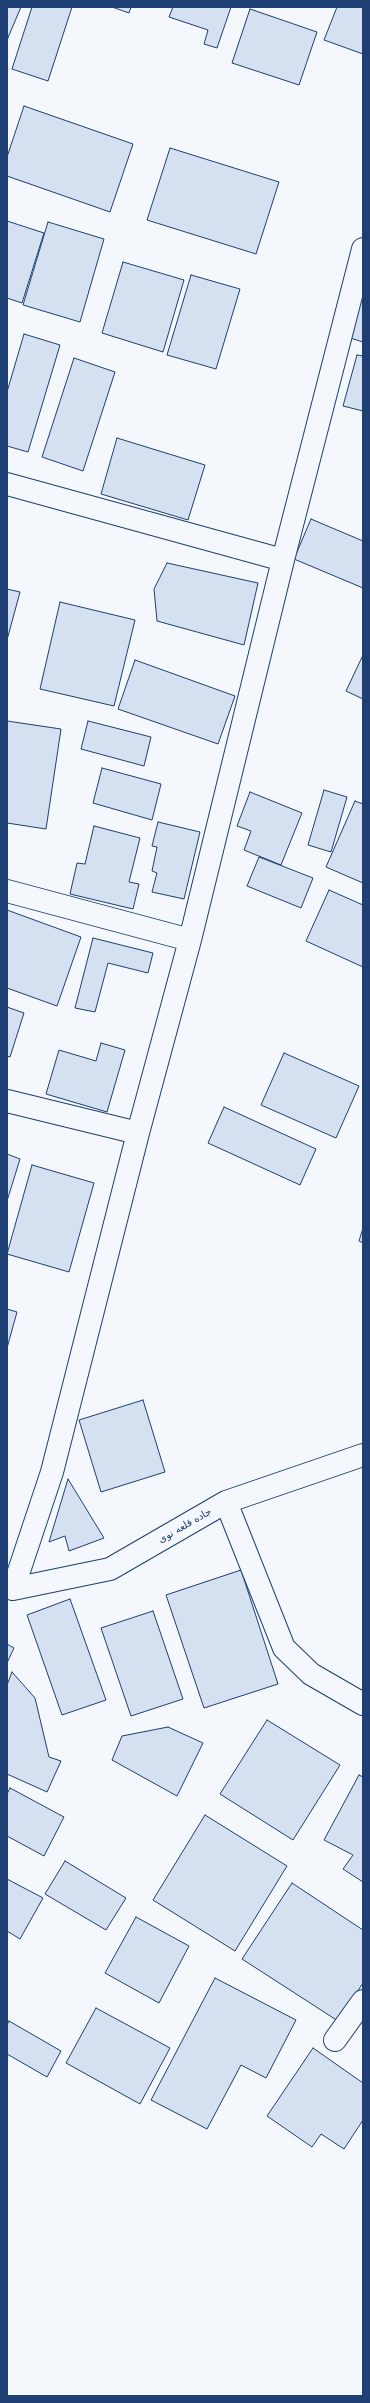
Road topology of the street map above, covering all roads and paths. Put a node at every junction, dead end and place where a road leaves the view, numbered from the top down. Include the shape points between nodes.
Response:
1 (363, 250) edge
2 (7, 484) edge
3 (282, 560) junction
4 (7, 891) edge
5 (190, 940) junction
6 (7, 1101) edge
7 (138, 1133) junction
8 (363, 1455) edge
9 (226, 1502) junction
10 (10, 1587) edge
11 (363, 1704) edge
12 (363, 2001) edge
13 (335, 2040) dead end

1 - 3 street
2 - 3 street
3 - 5 street
4 - 5 street
5 - 7 street
6 - 7 street
7 - 10 street via 52,1472
8 - 9 street, جاده قلعه نوی
9 - 10 street, جاده قلعه نوی via 110,1569
9 - 11 street via 284,1648 311,1674
12 - 13 street

